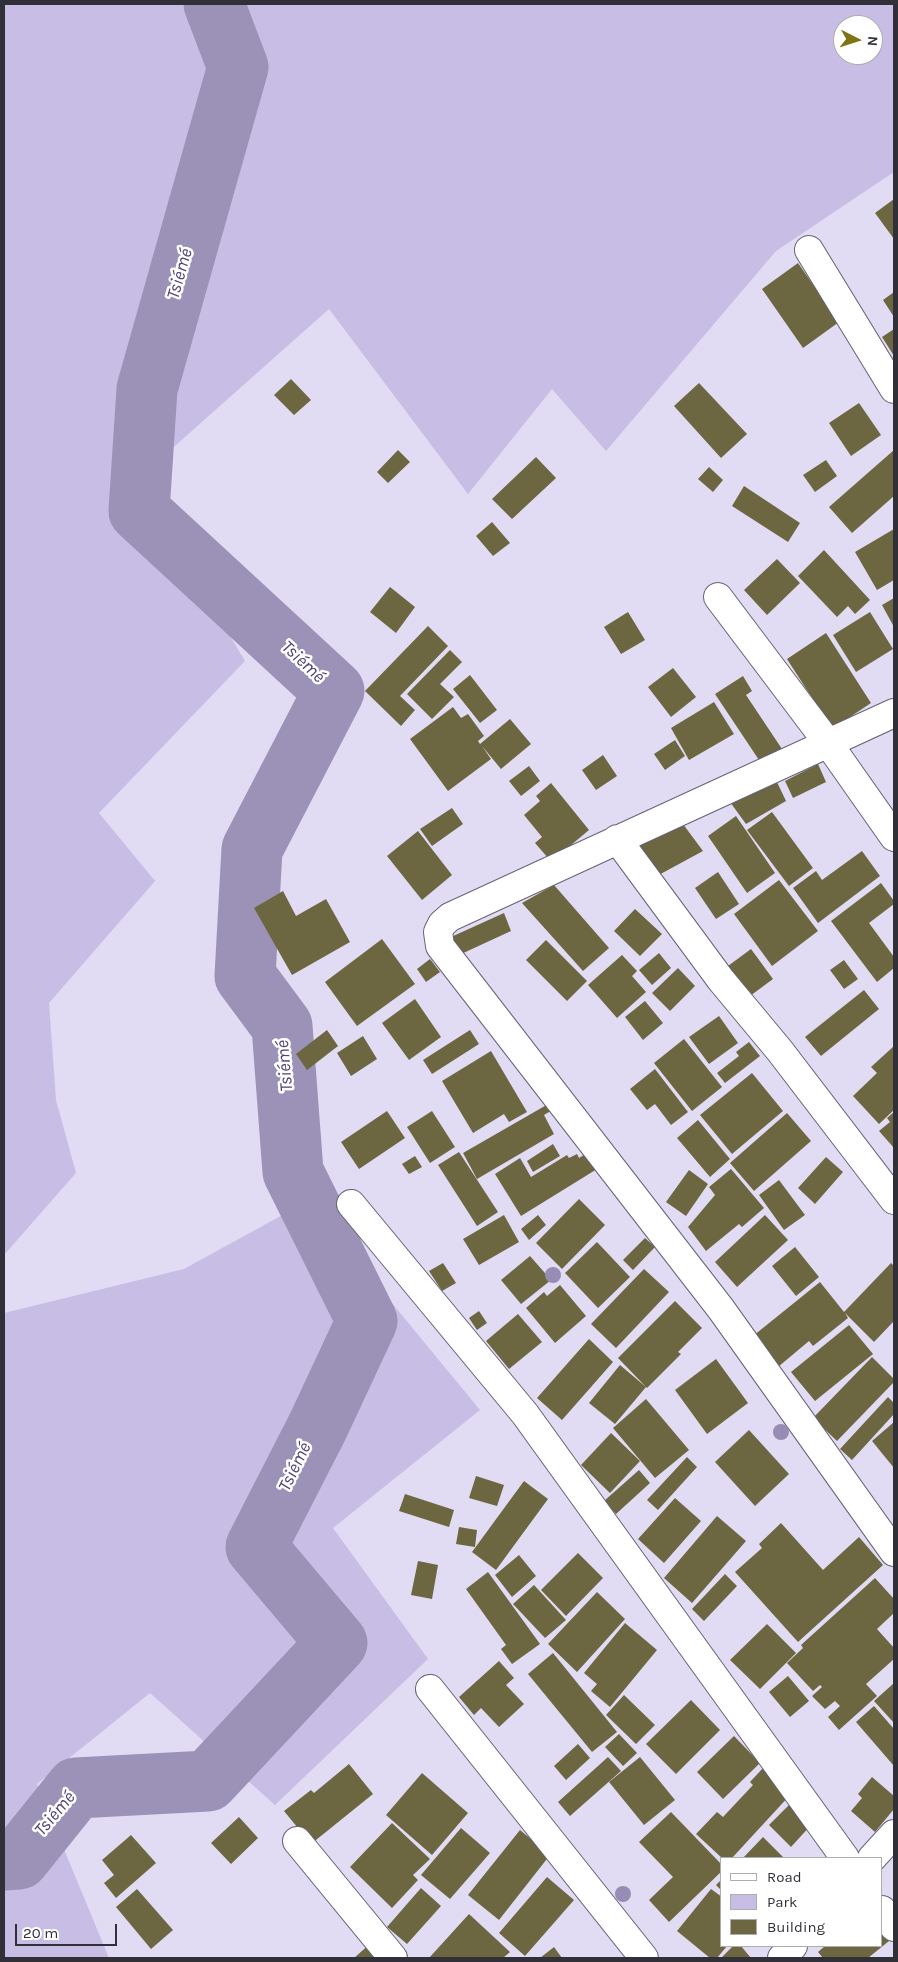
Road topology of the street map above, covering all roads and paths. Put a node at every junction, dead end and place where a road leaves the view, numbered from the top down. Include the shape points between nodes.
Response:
1 (809, 250) dead end
2 (894, 390) edge
3 (718, 597) dead end
4 (894, 713) edge
5 (828, 743) junction
6 (894, 837) edge
7 (616, 839) junction
8 (894, 1200) edge
9 (351, 1204) dead end
10 (894, 1552) edge
11 (430, 1689) dead end
12 (894, 1834) edge
13 (297, 1841) dead end
14 (844, 1857) edge
15 (873, 1857) edge
16 (883, 1911) edge
17 (894, 1927) edge
18 (793, 1947) edge
19 (393, 1958) edge
20 (644, 1958) edge
21 (782, 1958) edge

1 - 2 street
3 - 5 street
4 - 5 street
5 - 6 street
5 - 7 street
7 - 8 street via 721,980
7 - 10 street via 450,917 438,932 440,946 721,1309
9 - 14 street via 525,1414
11 - 20 street
12 - 15 street
13 - 19 street
16 - 17 street
18 - 21 street

